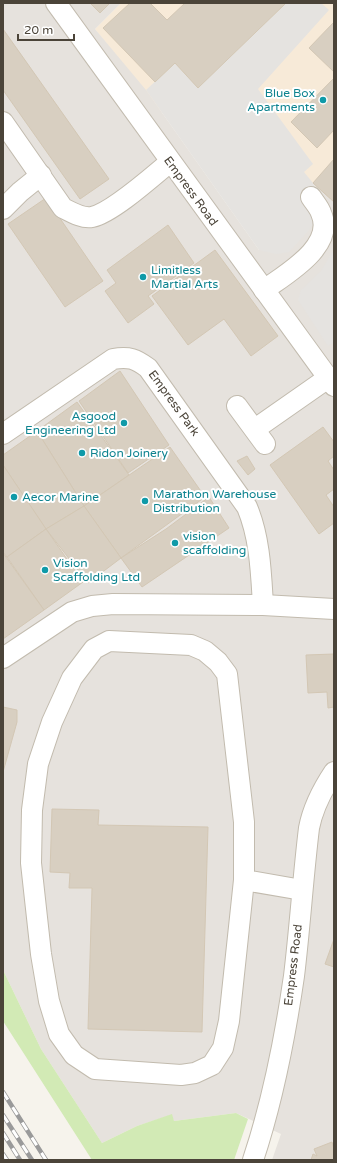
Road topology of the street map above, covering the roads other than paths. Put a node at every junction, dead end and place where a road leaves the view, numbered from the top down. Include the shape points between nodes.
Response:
1 (56, 3) edge
2 (3, 122) edge
3 (170, 162) junction
4 (41, 176) junction
5 (311, 197) dead end
6 (3, 209) edge
7 (264, 290) junction
8 (331, 382) edge
9 (237, 406) dead end
10 (3, 434) edge
11 (263, 605) junction
12 (334, 609) edge
13 (3, 658) edge
14 (334, 772) edge
15 (244, 880) junction
16 (302, 890) junction
17 (253, 1160) edge

1 - 3 street, Empress Road
2 - 4 street
3 - 4 street via 107,212 91,217 63,208
3 - 7 street, Empress Road
4 - 6 street
5 - 7 street via 321,213 324,226 321,238 303,262
7 - 8 street, Empress Road
8 - 9 street, Empress Road via 260,436
10 - 11 street, Empress Park via 113,359 124,356 138,360 148,368 247,507 254,523
11 - 12 street
11 - 13 street via 92,606 72,612
14 - 16 street, Empress Road via 323,788 312,813 308,828
15 - 15 street via 244,822 227,674 205,651 192,645 110,641 94,649 72,678 52,722 38,764 32,810 31,863 49,1001 59,1034 74,1055 95,1069 180,1075 195,1073 212,1065 223,1048 229,1021
15 - 16 street
16 - 17 street, Empress Road via 294,977 275,1083

